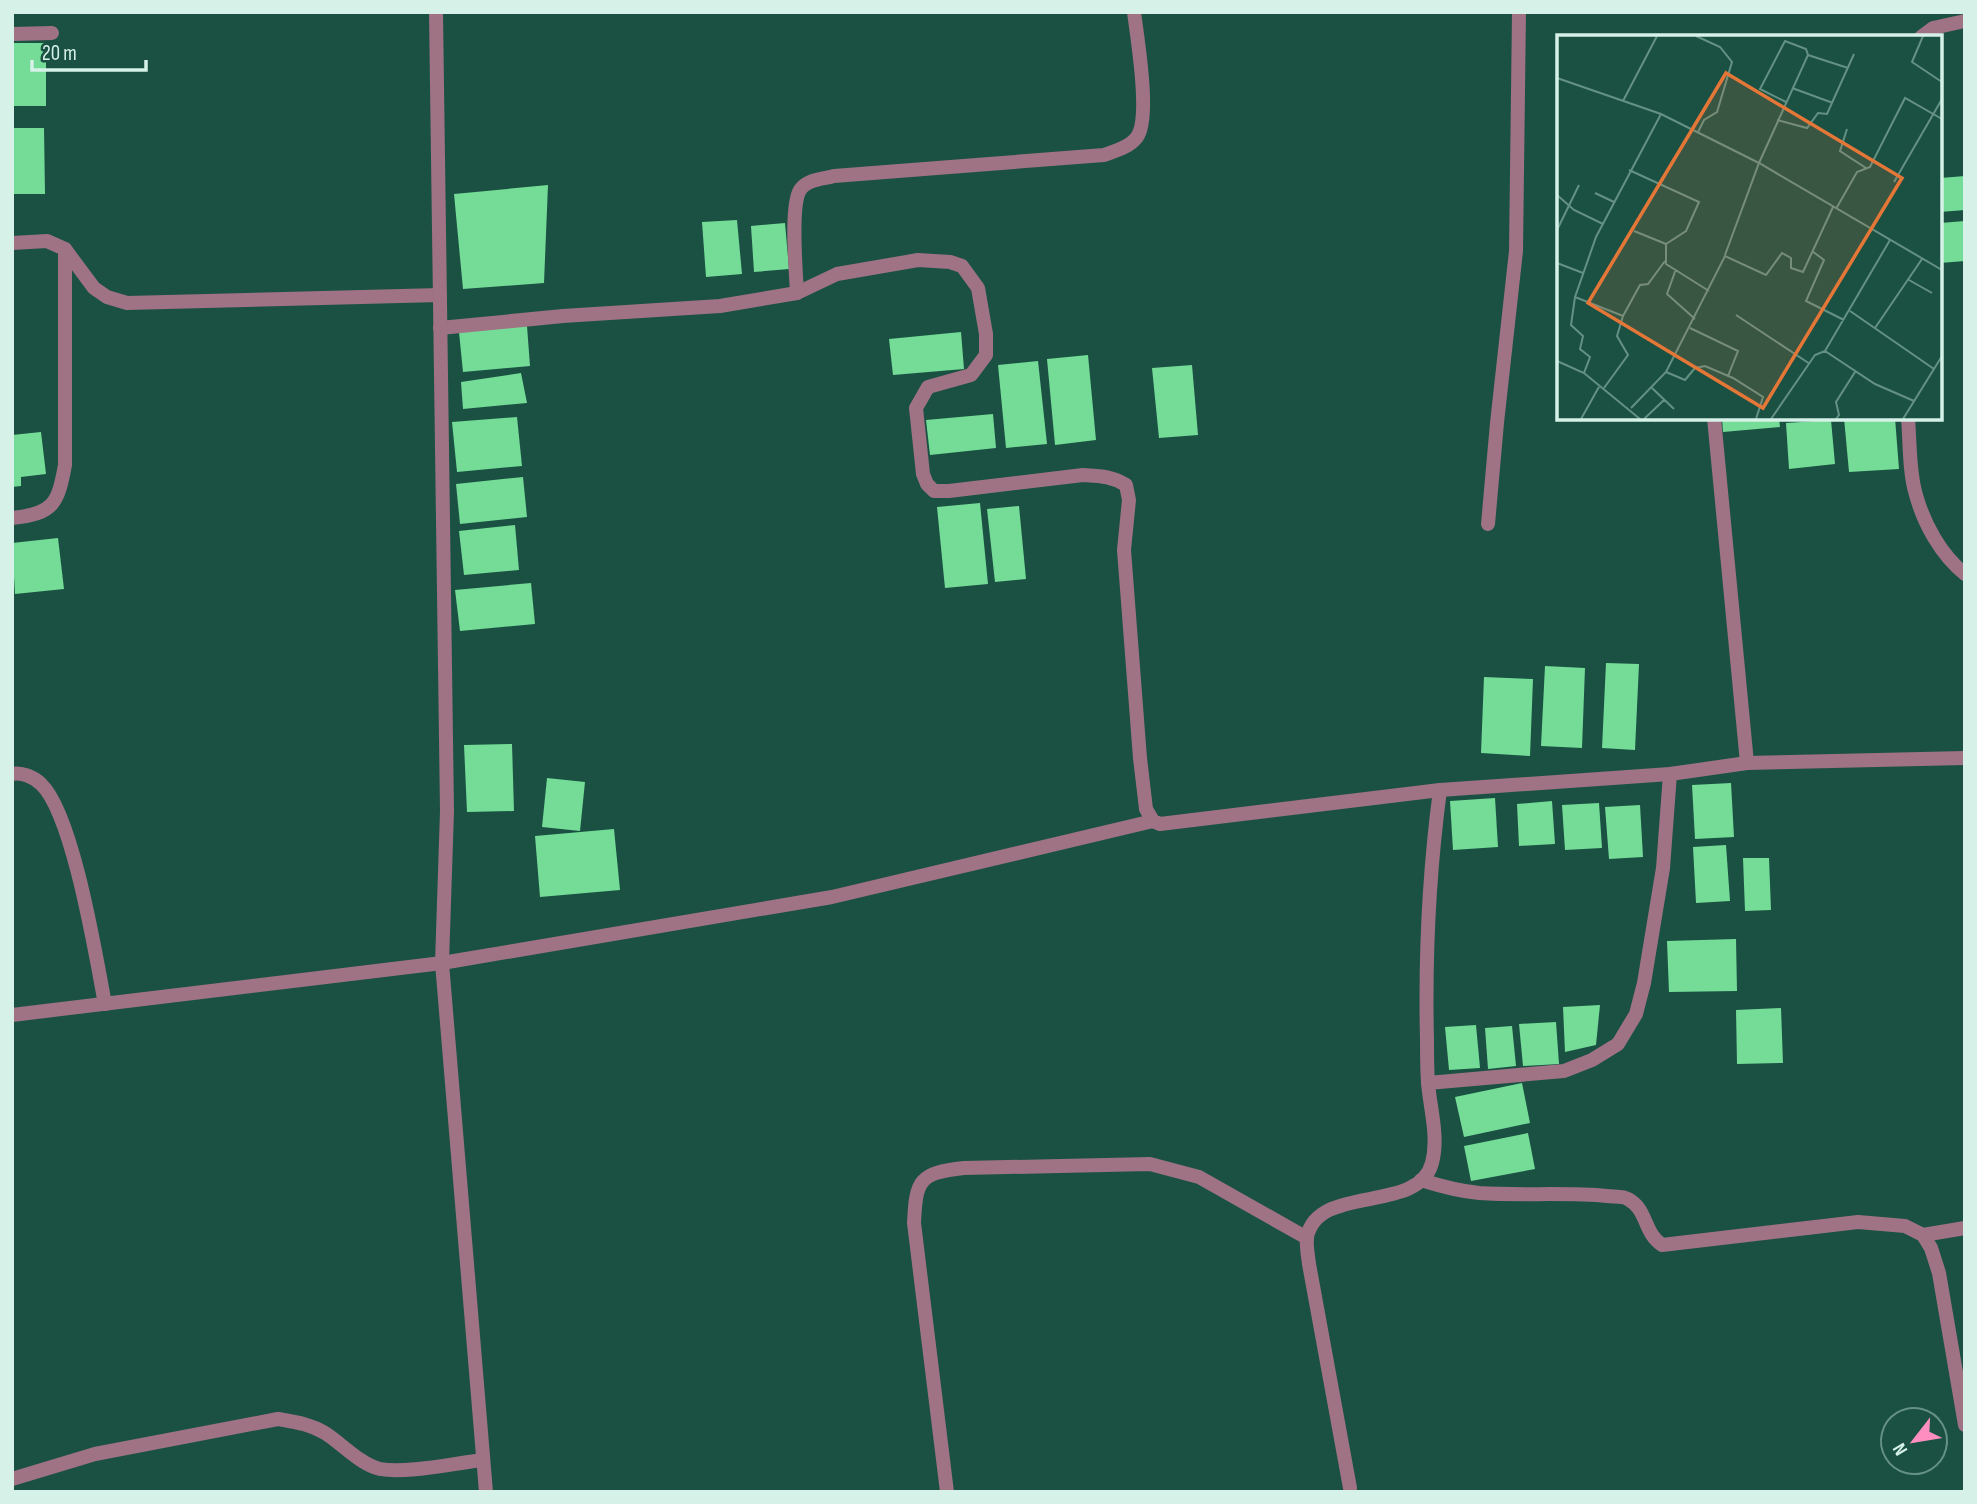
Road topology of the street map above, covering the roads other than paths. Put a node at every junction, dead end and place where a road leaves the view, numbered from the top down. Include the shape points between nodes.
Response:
1 (436, 12) edge
2 (1134, 12) edge
3 (1519, 12) edge
4 (1965, 21) edge
5 (52, 33) dead end
6 (12, 34) edge
7 (1924, 35) edge
8 (12, 243) edge
9 (65, 249) junction
10 (797, 293) junction
11 (440, 295) junction
12 (440, 328) junction
13 (1714, 420) edge
14 (1908, 420) edge
15 (12, 518) edge
16 (1488, 524) dead end
17 (1965, 574) edge
18 (1965, 758) edge
19 (1748, 763) junction
20 (12, 774) edge
21 (1670, 774) junction
22 (1440, 790) junction
23 (1153, 821) junction
24 (442, 963) junction
25 (106, 1004) junction
26 (12, 1015) edge
27 (1428, 1083) junction
28 (1421, 1180) junction
29 (1965, 1228) edge
30 (1923, 1234) junction
31 (1307, 1238) junction
32 (1965, 1425) edge
33 (483, 1460) junction
34 (12, 1479) edge
35 (1350, 1488) dead end
36 (485, 1492) edge
37 (947, 1492) edge

1 - 11 street
2 - 10 street via 1143,91 1138,136 1122,149 1104,155 810,181 800,190 795,206
3 - 16 street via 1516,251
4 - 7 street via 1933,28
5 - 6 street
8 - 9 street via 47,241
9 - 11 street via 94,288 127,303
9 - 15 street via 65,465 61,486 51,507 34,516
10 - 12 street via 720,306
10 - 23 street via 837,274 918,260 962,265 978,288 986,355 971,374 928,387 920,397 916,408 927,484 934,491 948,491 1083,475 1106,476 1126,485 1125,550 1140,758 1146,809
11 - 12 street
12 - 24 street via 447,811
13 - 19 street
14 - 17 street via 1915,493 1929,528
18 - 19 street
19 - 21 street
20 - 25 street via 22,773 42,784 59,813 79,878
21 - 22 street
21 - 27 street via 1664,867 1644,982 1636,1014 1618,1044 1564,1071
22 - 23 street via 1160,824
22 - 27 street via 1425,962
23 - 24 street via 832,897
24 - 25 street
24 - 33 street
25 - 26 street
27 - 28 street via 1432,1164
28 - 30 street via 1480,1193 1627,1198 1638,1207 1651,1237 1662,1245 1858,1222 1905,1226
28 - 31 street via 1407,1189 1329,1209 1315,1220
29 - 30 street
30 - 32 street via 1939,1273
31 - 35 street
31 - 37 street via 1199,1177 1150,1164 964,1168 939,1171 923,1181 916,1191 914,1223
33 - 34 street via 378,1469 303,1422 278,1419 95,1454
33 - 36 street

